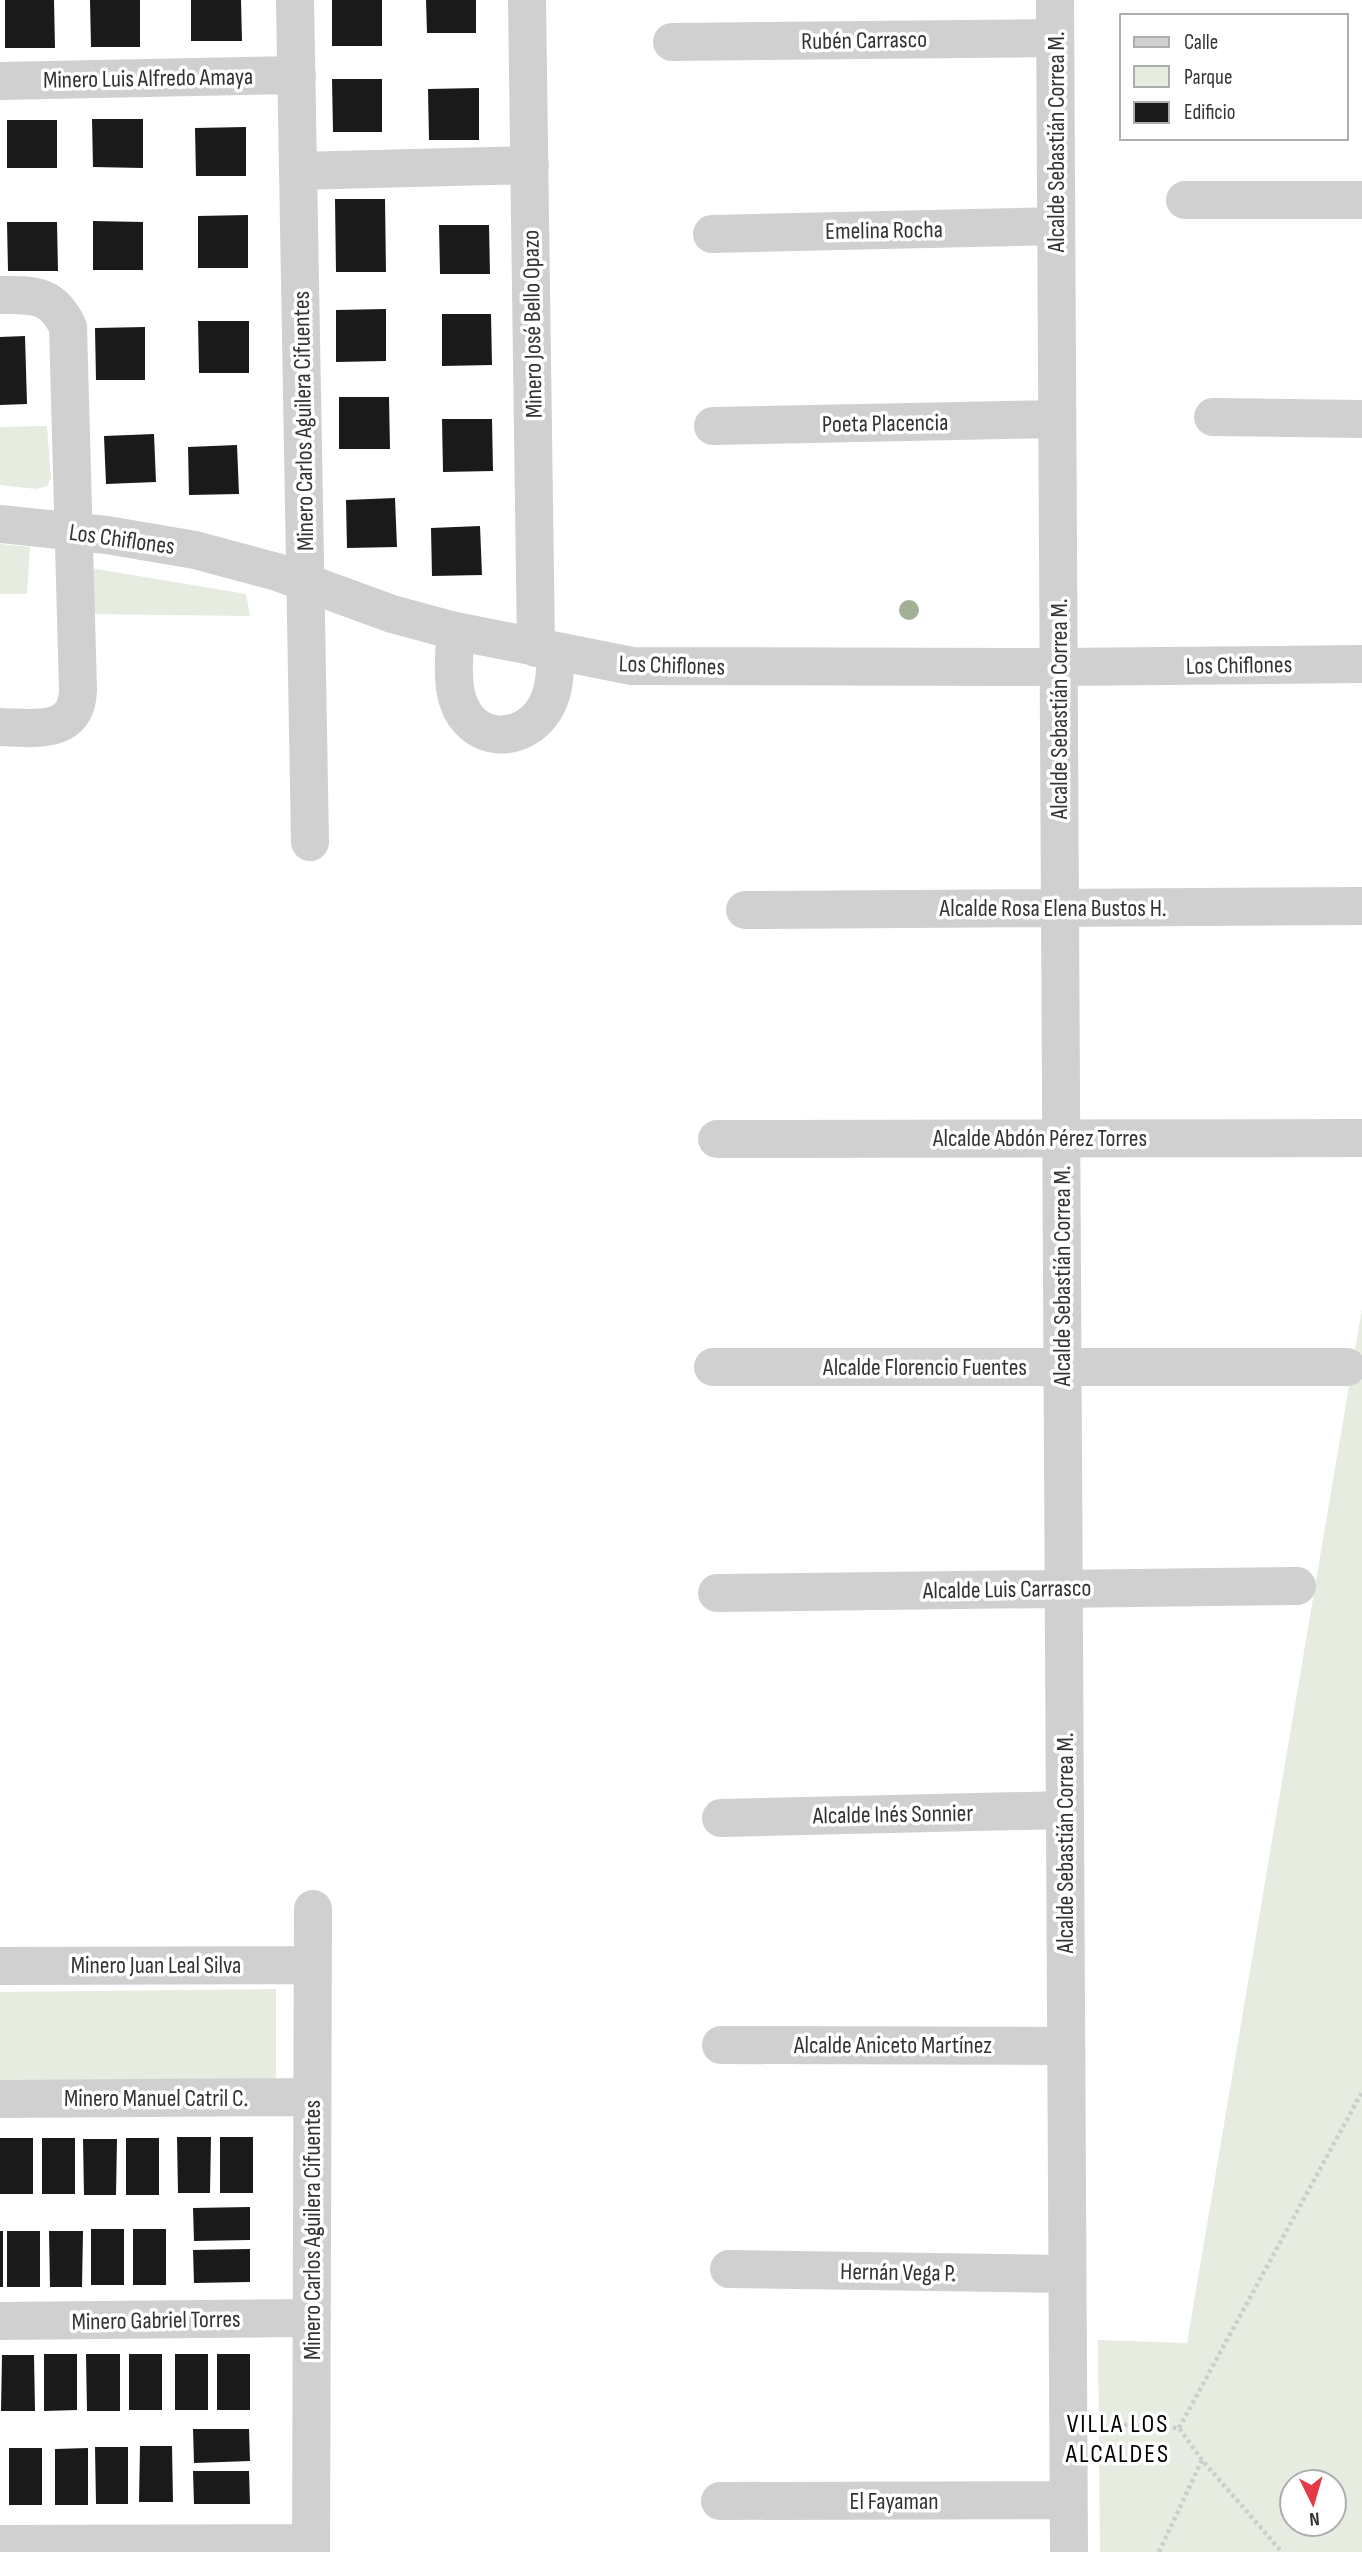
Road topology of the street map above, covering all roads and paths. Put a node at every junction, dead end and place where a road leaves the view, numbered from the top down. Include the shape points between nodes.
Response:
1 (295, 0) edge
2 (527, 0) edge
3 (1055, 0) edge
4 (1055, 38) junction
5 (673, 42) dead end
6 (297, 75) junction
7 (0, 81) edge
8 (530, 165) junction
9 (298, 172) junction
10 (1185, 200) dead end
11 (1362, 200) edge
12 (1056, 226) junction
13 (712, 234) dead end
14 (0, 295) edge
15 (1213, 418) dead end
16 (1057, 419) junction
17 (1362, 419) edge
18 (713, 426) dead end
19 (0, 524) edge
20 (74, 532) junction
21 (306, 584) junction
22 (455, 631) junction
23 (546, 650) junction
24 (1362, 664) edge
25 (1058, 667) junction
26 (0, 727) edge
27 (310, 842) dead end
28 (1362, 906) edge
29 (1060, 909) junction
30 (745, 910) dead end
31 (1061, 1138) junction
32 (1362, 1138) edge
33 (718, 1139) dead end
34 (713, 1367) dead end
35 (1062, 1367) junction
36 (1347, 1367) dead end
37 (1297, 1586) dead end
38 (1063, 1588) junction
39 (718, 1593) dead end
40 (1065, 1810) junction
41 (721, 1818) dead end
42 (313, 1909) dead end
43 (312, 1965) junction
44 (0, 1966) edge
45 (721, 2045) dead end
46 (1065, 2046) junction
47 (1362, 2092) edge
48 (312, 2097) junction
49 (0, 2099) edge
50 (729, 2269) dead end
51 (1067, 2274) junction
52 (312, 2318) junction
53 (0, 2321) edge
54 (1068, 2421) junction
55 (1179, 2428) junction
56 (1202, 2460) junction
57 (1068, 2500) junction
58 (720, 2501) dead end
59 (0, 2544) edge
60 (311, 2547) edge
61 (1069, 2552) edge
62 (1159, 2552) edge
63 (1282, 2552) edge

1 - 6 street, Minero Carlos Aguilera Cifuentes
2 - 8 street, Minero José Bello Opazo
3 - 4 street, Alcalde Sebastián Correa M.
4 - 5 street, Rubén Carrasco
4 - 12 street, Alcalde Sebastián Correa M.
6 - 7 street, Minero Luis Alfredo Amaya
6 - 9 street, Minero Carlos Aguilera Cifuentes
8 - 9 street
8 - 23 street, Minero José Bello Opazo
9 - 21 street, Minero Carlos Aguilera Cifuentes
10 - 11 street
12 - 13 street, Emelina Rocha
12 - 16 street, Alcalde Sebastián Correa M.
14 - 20 street via 46,299 68,327
15 - 17 street
16 - 18 street, Poeta Placencia
16 - 25 street, Alcalde Sebastián Correa M.
19 - 20 street, Los Chiflones
20 - 21 street, Los Chiflones via 195,550
20 - 26 street via 78,690 74,710 55,726
21 - 22 street, Los Chiflones
21 - 27 street, Minero Carlos Aguilera Cifuentes
22 - 23 street, Los Chiflones
22 - 23 street via 459,702 474,724 495,734 523,730 544,709 554,682
23 - 25 street, Los Chiflones via 644,667
24 - 25 street, Los Chiflones
25 - 29 street, Alcalde Sebastián Correa M.
28 - 29 street, Alcalde Rosa Elena Bustos H.
29 - 30 street, Alcalde Rosa Elena Bustos H.
29 - 31 street, Alcalde Sebastián Correa M.
31 - 32 street, Alcalde Abdón Pérez Torres
31 - 33 street, Alcalde Abdón Pérez Torres
31 - 35 street, Alcalde Sebastián Correa M.
34 - 35 street, Alcalde Florencio Fuentes
35 - 36 street, Alcalde Florencio Fuentes
35 - 38 street, Alcalde Sebastián Correa M.
37 - 38 street, Alcalde Luis Carrasco
38 - 39 street, Alcalde Luis Carrasco
38 - 40 street, Alcalde Sebastián Correa M.
40 - 41 street, Alcalde Inés Sonnier
40 - 46 street, Alcalde Sebastián Correa M.
42 - 43 street, Minero Carlos Aguilera Cifuentes
43 - 44 street, Minero Juan Leal Silva
43 - 48 street, Minero Carlos Aguilera Cifuentes
45 - 46 street, Alcalde Aniceto Martínez
46 - 51 street, Alcalde Sebastián Correa M.
47 - 55 path
48 - 49 street, Minero Manuel Catril C.
48 - 52 street, Minero Carlos Aguilera Cifuentes
50 - 51 street, Hernán Vega P.
51 - 54 street, Alcalde Sebastián Correa M.
52 - 53 street, Minero Gabriel Torres
52 - 60 street, Minero Carlos Aguilera Cifuentes
54 - 55 path
54 - 57 street, Alcalde Sebastián Correa M.
55 - 56 path
56 - 62 path
56 - 63 path
57 - 58 street, El Fayaman
57 - 61 street, Alcalde Sebastián Correa M.
59 - 60 street

